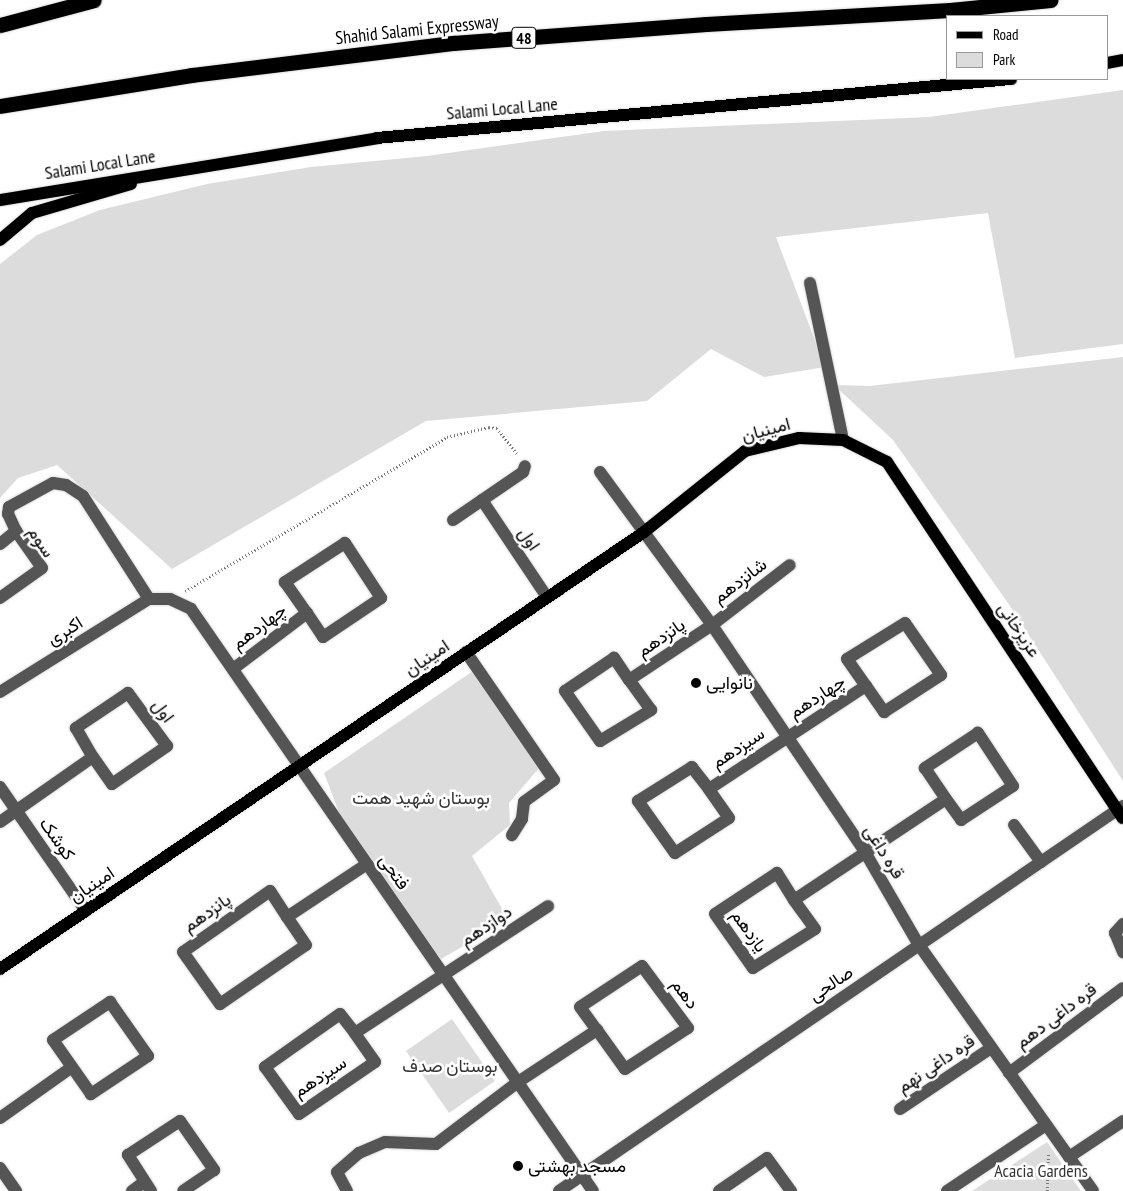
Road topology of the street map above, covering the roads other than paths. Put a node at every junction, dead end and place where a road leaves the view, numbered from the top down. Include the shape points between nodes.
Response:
1 (94, 0) edge
2 (1051, 0) edge
3 (0, 25) edge
4 (1123, 60) edge
5 (1108, 63) edge
6 (1000, 80) edge
7 (0, 106) edge
8 (182, 169) junction
9 (0, 200) edge
10 (0, 240) edge
11 (810, 283) dead end
12 (843, 440) junction
13 (887, 462) joint
14 (525, 466) road end
15 (600, 472) dead end
16 (482, 500) junction
17 (453, 520) dead end
18 (16, 531) junction
19 (644, 532) junction
20 (0, 544) edge
21 (790, 565) dead end
22 (547, 597) junction
23 (0, 598) edge
24 (149, 599) junction
25 (307, 613) junction
26 (712, 625) junction
27 (466, 652) junction
28 (233, 669) junction
29 (629, 680) junction
30 (866, 686) junction
31 (0, 692) edge
32 (787, 737) junction
33 (93, 757) junction
34 (299, 765) junction
35 (0, 787) edge
36 (709, 788) junction
37 (946, 799) junction
38 (17, 811) junction
39 (1121, 811) edge
40 (0, 822) edge
41 (1014, 825) dead end
42 (512, 836) dead end
43 (865, 852) junction
44 (1041, 862) junction
45 (367, 864) junction
46 (794, 900) junction
47 (548, 906) dead end
48 (86, 911) junction
49 (287, 917) junction
50 (1123, 924) edge
51 (919, 945) junction
52 (1123, 952) edge
53 (0, 969) edge
54 (444, 975) junction
55 (1123, 988) edge
56 (597, 1030) junction
57 (355, 1033) junction
58 (991, 1048) junction
59 (72, 1067) junction
60 (1009, 1073) junction
61 (518, 1082) junction
62 (900, 1109) dead end
63 (0, 1118) edge
64 (1123, 1121) edge
65 (1046, 1125) junction
66 (1069, 1157) junction
67 (0, 1168) edge
68 (582, 1175) junction
69 (148, 1187) edge
70 (16, 1191) edge
71 (132, 1191) edge
72 (183, 1191) edge
73 (347, 1191) edge
74 (558, 1191) edge
75 (593, 1191) edge
76 (718, 1191) edge
77 (791, 1191) edge
78 (947, 1191) edge
79 (1093, 1191) edge

1 - 3 highway
2 - 7 highway, Shahid Salami Expressway / 48 via 950,10 453,43 192,75
4 - 5 main road
6 - 8 main road, Salami Local Lane via 377,138
8 - 9 main road, Salami Local Lane
8 - 10 main road via 32,213
11 - 12 street
12 - 13 main road, امینیان
12 - 19 main road, امینیان via 799,438 745,451
13 - 39 main road, عزیزخانی
14 - 16 street via 524,472
15 - 19 street, قره داغی
16 - 17 street
16 - 22 street, اول
18 - 20 street, سوم
18 - 23 street, سوم via 42,568
18 - 24 street via 10,522 9,507 53,483 74,489 83,496
19 - 22 main road, امینیان
19 - 26 street, قره داغی
21 - 26 street, شانزدهم
22 - 27 main road, امینیان
24 - 28 street, فتحی via 170,600 191,609
24 - 31 street, اکبری
25 - 25 street, چهاردهم via 323,638 380,598 345,543 285,582
25 - 28 street, چهاردهم
26 - 29 street, پانزدهم
26 - 32 street, قره داغی
27 - 34 main road, امینیان
27 - 42 street via 554,780 524,802 522,819
28 - 34 street, فتحی
29 - 29 street, پانزدهم via 651,710 600,741 565,691 614,658
30 - 30 street, چهاردهم via 847,659 905,623 941,675 884,712
30 - 32 street, چهاردهم
32 - 36 street, سیزدهم
32 - 43 street, قره داغی
33 - 33 street, اول via 76,728 128,693 167,746 112,784
33 - 38 street
34 - 45 street, فتحی
34 - 48 main road, امینیان
35 - 38 street, کوشک
36 - 36 street, سیزدهم via 730,818 675,853 638,801 692,767
37 - 37 street via 926,768 978,733 1013,786 961,820
37 - 43 street
38 - 40 street
38 - 48 street, کوشک
39 - 44 street, صالحی
41 - 44 street
43 - 46 street
43 - 51 street, قره داغی
44 - 51 street, صالحی
45 - 49 street
45 - 54 street, فتحی
46 - 46 street, یازدهم via 815,928 753,968 715,914 777,873
47 - 54 street, دوازدهم
48 - 53 main road, امینیان
49 - 49 street, پانزدهم via 306,945 220,1004 183,952 270,891
50 - 52 street via 1115,933
51 - 58 street, قره داغی
51 - 68 street, صالحی
54 - 57 street, سیزدهم
54 - 61 street, فتحی
55 - 60 street, قره داغی دهم
56 - 56 street, دهم via 625,1069 688,1028 642,966 580,1007
56 - 61 street
57 - 57 street, سیزدهم via 375,1062 299,1114 265,1067 340,1014
58 - 60 street, قره داغی
58 - 62 street, قره داغی نهم
59 - 59 street via 53,1040 110,1002 148,1056 91,1094
59 - 63 street
60 - 65 street, قره داغی
61 - 68 street, فتحی
61 - 73 street via 436,1144 385,1142 359,1153 337,1172
64 - 66 street
65 - 66 street, قره داغی
65 - 78 street
66 - 79 street, قره داغی
67 - 70 street
68 - 74 street, صالحی
68 - 75 street, فتحی
69 - 71 street
69 - 72 street via 128,1155 180,1121 214,1170
76 - 77 street via 767,1158

